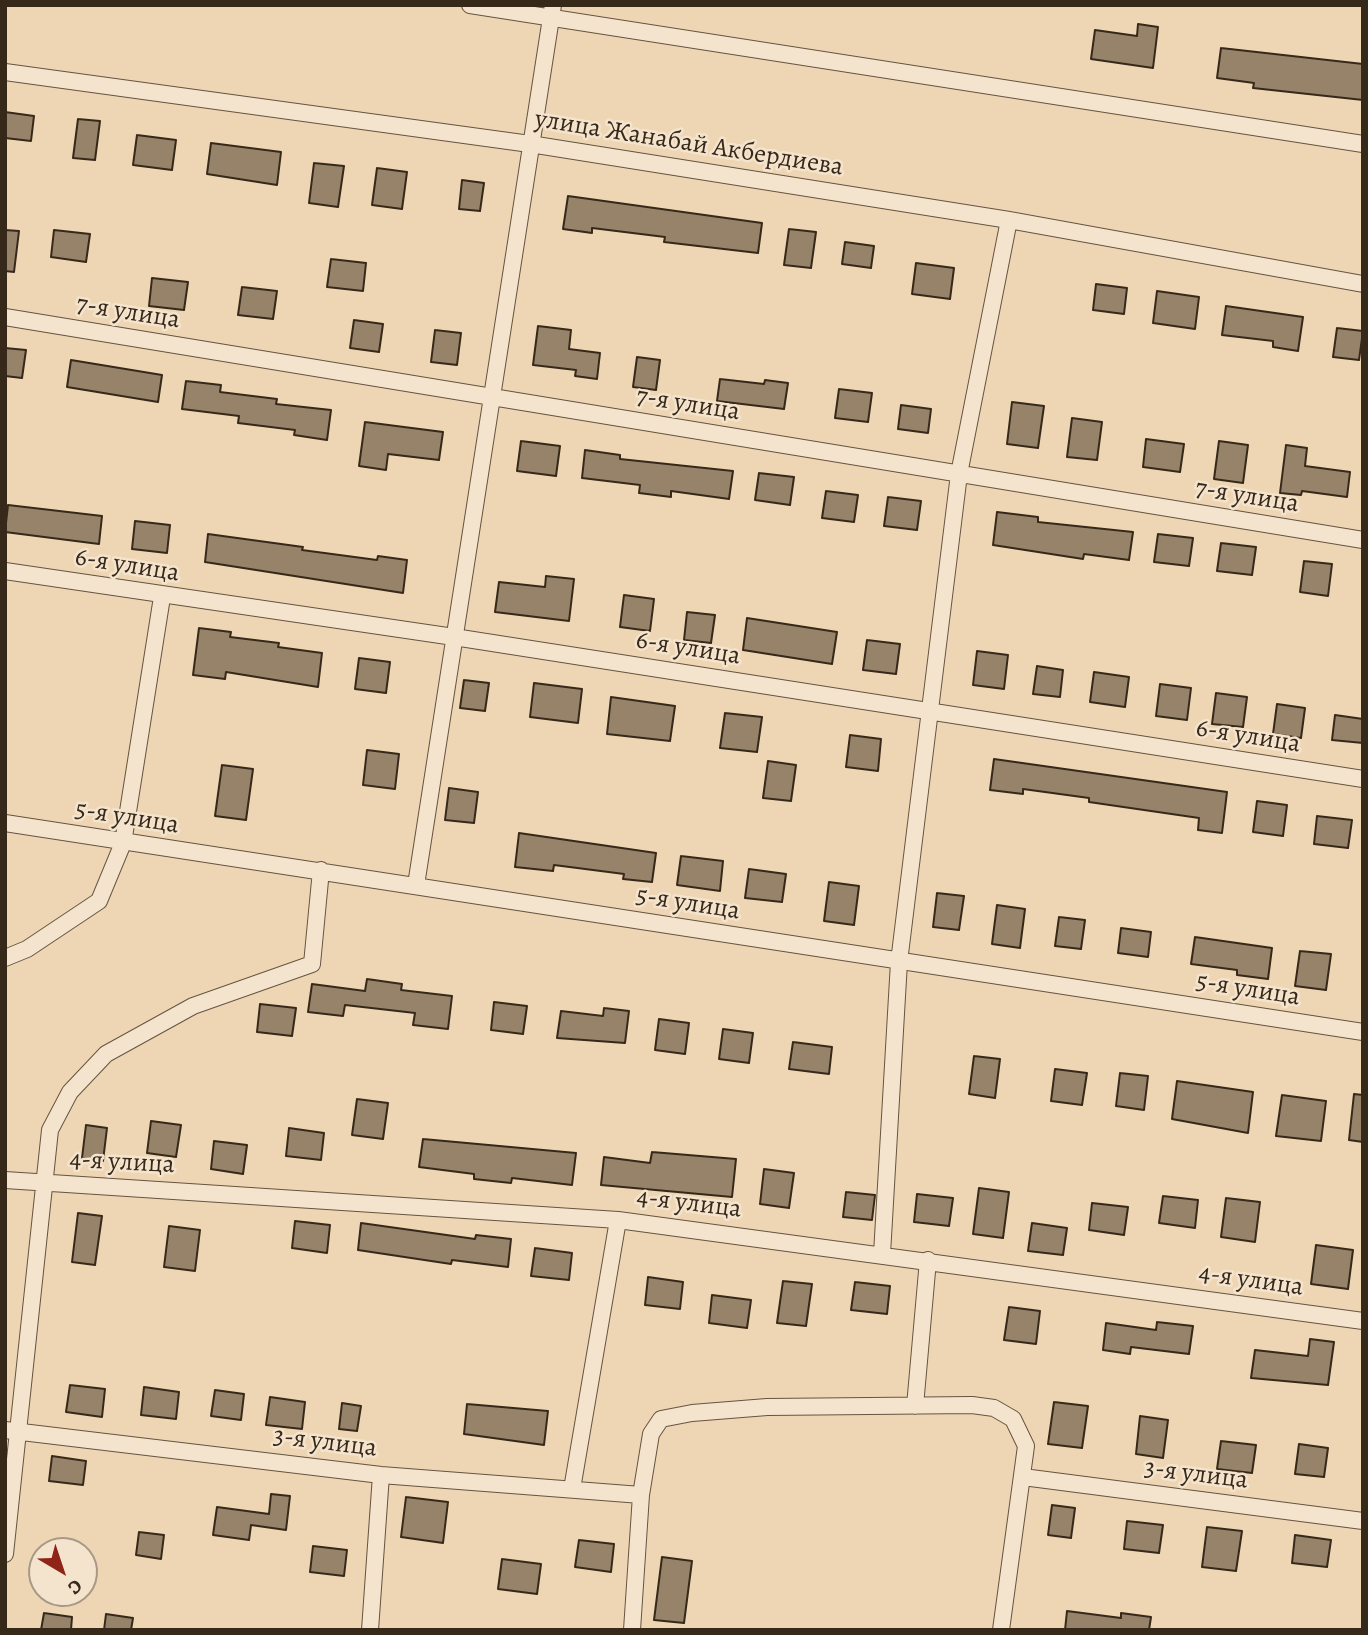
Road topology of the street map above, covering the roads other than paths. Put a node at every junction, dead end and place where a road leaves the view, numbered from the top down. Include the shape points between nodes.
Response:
1 (470, 5) edge
2 (552, 12) edge
3 (5, 72) edge
4 (530, 144) junction
5 (1363, 144) edge
6 (1009, 220) junction
7 (1363, 284) edge
8 (5, 317) edge
9 (495, 398) junction
10 (959, 474) junction
11 (1363, 540) edge
12 (5, 571) edge
13 (162, 597) junction
14 (454, 637) junction
15 (930, 712) junction
16 (1363, 779) edge
17 (5, 823) edge
18 (123, 843) junction
19 (321, 870) junction
20 (416, 885) junction
21 (5, 958) edge
22 (899, 962) junction
23 (1363, 1032) edge
24 (5, 1180) edge
25 (42, 1183) junction
26 (618, 1220) junction
27 (882, 1254) junction
28 (928, 1260) junction
29 (1363, 1321) edge
30 (915, 1406) junction
31 (11, 1431) edge
32 (382, 1475) junction
33 (1023, 1477) junction
34 (572, 1489) junction
35 (641, 1495) junction
36 (1363, 1521) edge
37 (5, 1554) edge
38 (370, 1630) edge
39 (632, 1630) edge
40 (1001, 1630) edge

1 - 2 street
2 - 4 street
2 - 5 street
3 - 4 street, улица Жанабай Акбердиева
4 - 6 street, улица Жанабай Акбердиева
4 - 9 street
6 - 7 street, улица Жанабай Акбердиева
6 - 10 street
8 - 9 street, 7-я улица
9 - 10 street, 7-я улица
9 - 14 street
10 - 11 street, 7-я улица
10 - 15 street
12 - 13 street, 6-я улица
13 - 14 street, 6-я улица
13 - 18 street
14 - 15 street, 6-я улица
14 - 20 street
15 - 16 street, 6-я улица
15 - 22 street
17 - 18 street, 5-я улица
18 - 19 street, 5-я улица
18 - 21 street via 99,901 27,950
19 - 20 street, 5-я улица
19 - 25 street via 312,964 193,1006 106,1054 71,1092 50,1130
20 - 22 street, 5-я улица
22 - 23 street, 5-я улица
22 - 27 street
24 - 25 street, 4-я улица
25 - 26 street, 4-я улица
25 - 31 street
26 - 27 street, 4-я улица
26 - 34 street
27 - 28 street, 4-я улица
28 - 29 street, 4-я улица
28 - 30 street
30 - 33 street via 994,1408 1013,1419 1026,1446
30 - 35 street via 767,1406 661,1419 651,1434
31 - 32 street, 3-я улица
31 - 37 street
32 - 34 street, 3-я улица
32 - 38 street
33 - 36 street, 3-я улица
33 - 40 street
34 - 35 street, 3-я улица
35 - 39 street

